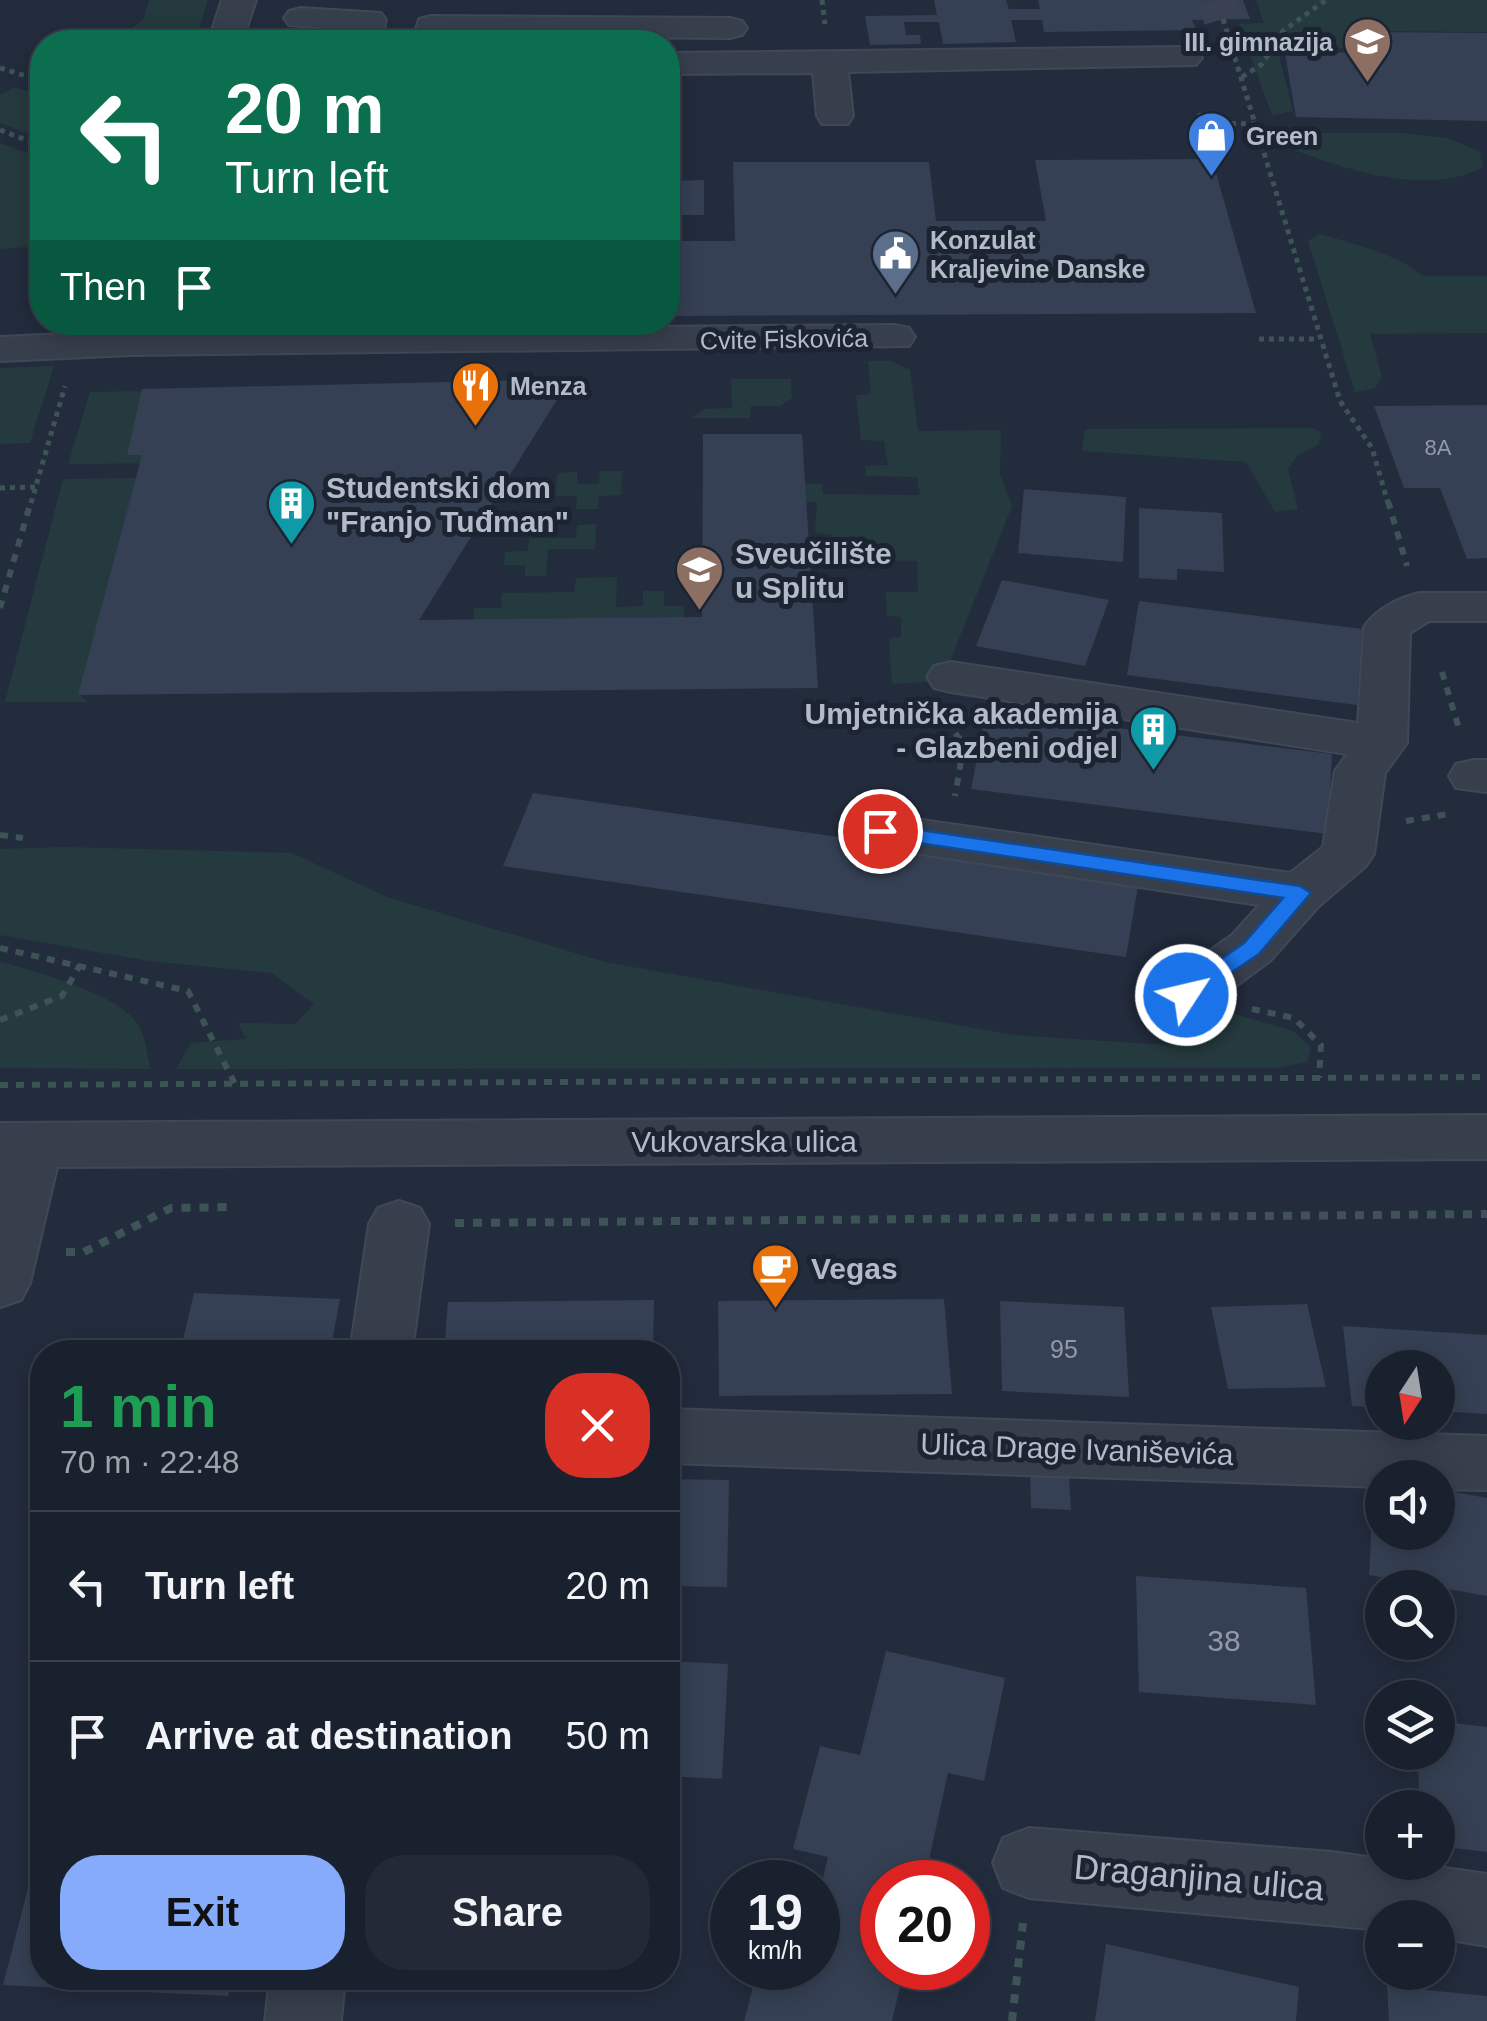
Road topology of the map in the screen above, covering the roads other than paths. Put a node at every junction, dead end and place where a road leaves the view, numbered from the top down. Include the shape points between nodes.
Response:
1 (239, 0) edge
2 (301, 18) dead end
3 (768, 28) dead end
4 (229, 30) edge
5 (367, 30) edge
6 (430, 30) edge
7 (519, 30) edge
8 (680, 32) edge
9 (1184, 58) dead end
10 (680, 64) edge
11 (830, 64) junction
12 (835, 116) dead end
13 (118, 335) edge
14 (515, 335) edge
15 (895, 337) dead end
16 (0, 349) edge
17 (1487, 607) edge
18 (943, 693) road end
19 (1382, 743) junction
20 (880, 831) dead end
21 (1300, 893) junction
22 (1186, 995) road end
23 (1487, 1137) edge
24 (16, 1145) edge
25 (398, 1224) road end
26 (4, 1268) edge
27 (383, 1340) edge
28 (680, 1436) edge
29 (1487, 1463) edge
30 (1030, 1864) road end
31 (1487, 1910) edge
32 (306, 1990) edge
33 (302, 2021) edge

1 - 4 street
2 - 5 street via 369,20
3 - 8 street
6 - 7 street
9 - 11 street
10 - 11 street
11 - 12 street
13 - 16 street, Cvite Fiskovića
14 - 15 street, Cvite Fiskovića
17 - 19 street via 1419,607 1388,628
18 - 19 street
19 - 21 street via 1360,771 1348,854
20 - 21 street
21 - 22 street via 1252,948
23 - 24 street, Vukovarska ulica
24 - 26 street
25 - 27 street
28 - 29 street, Ulica Drage Ivaniševića
30 - 31 street, Draganjina ulica via 1332,1887
32 - 33 street

